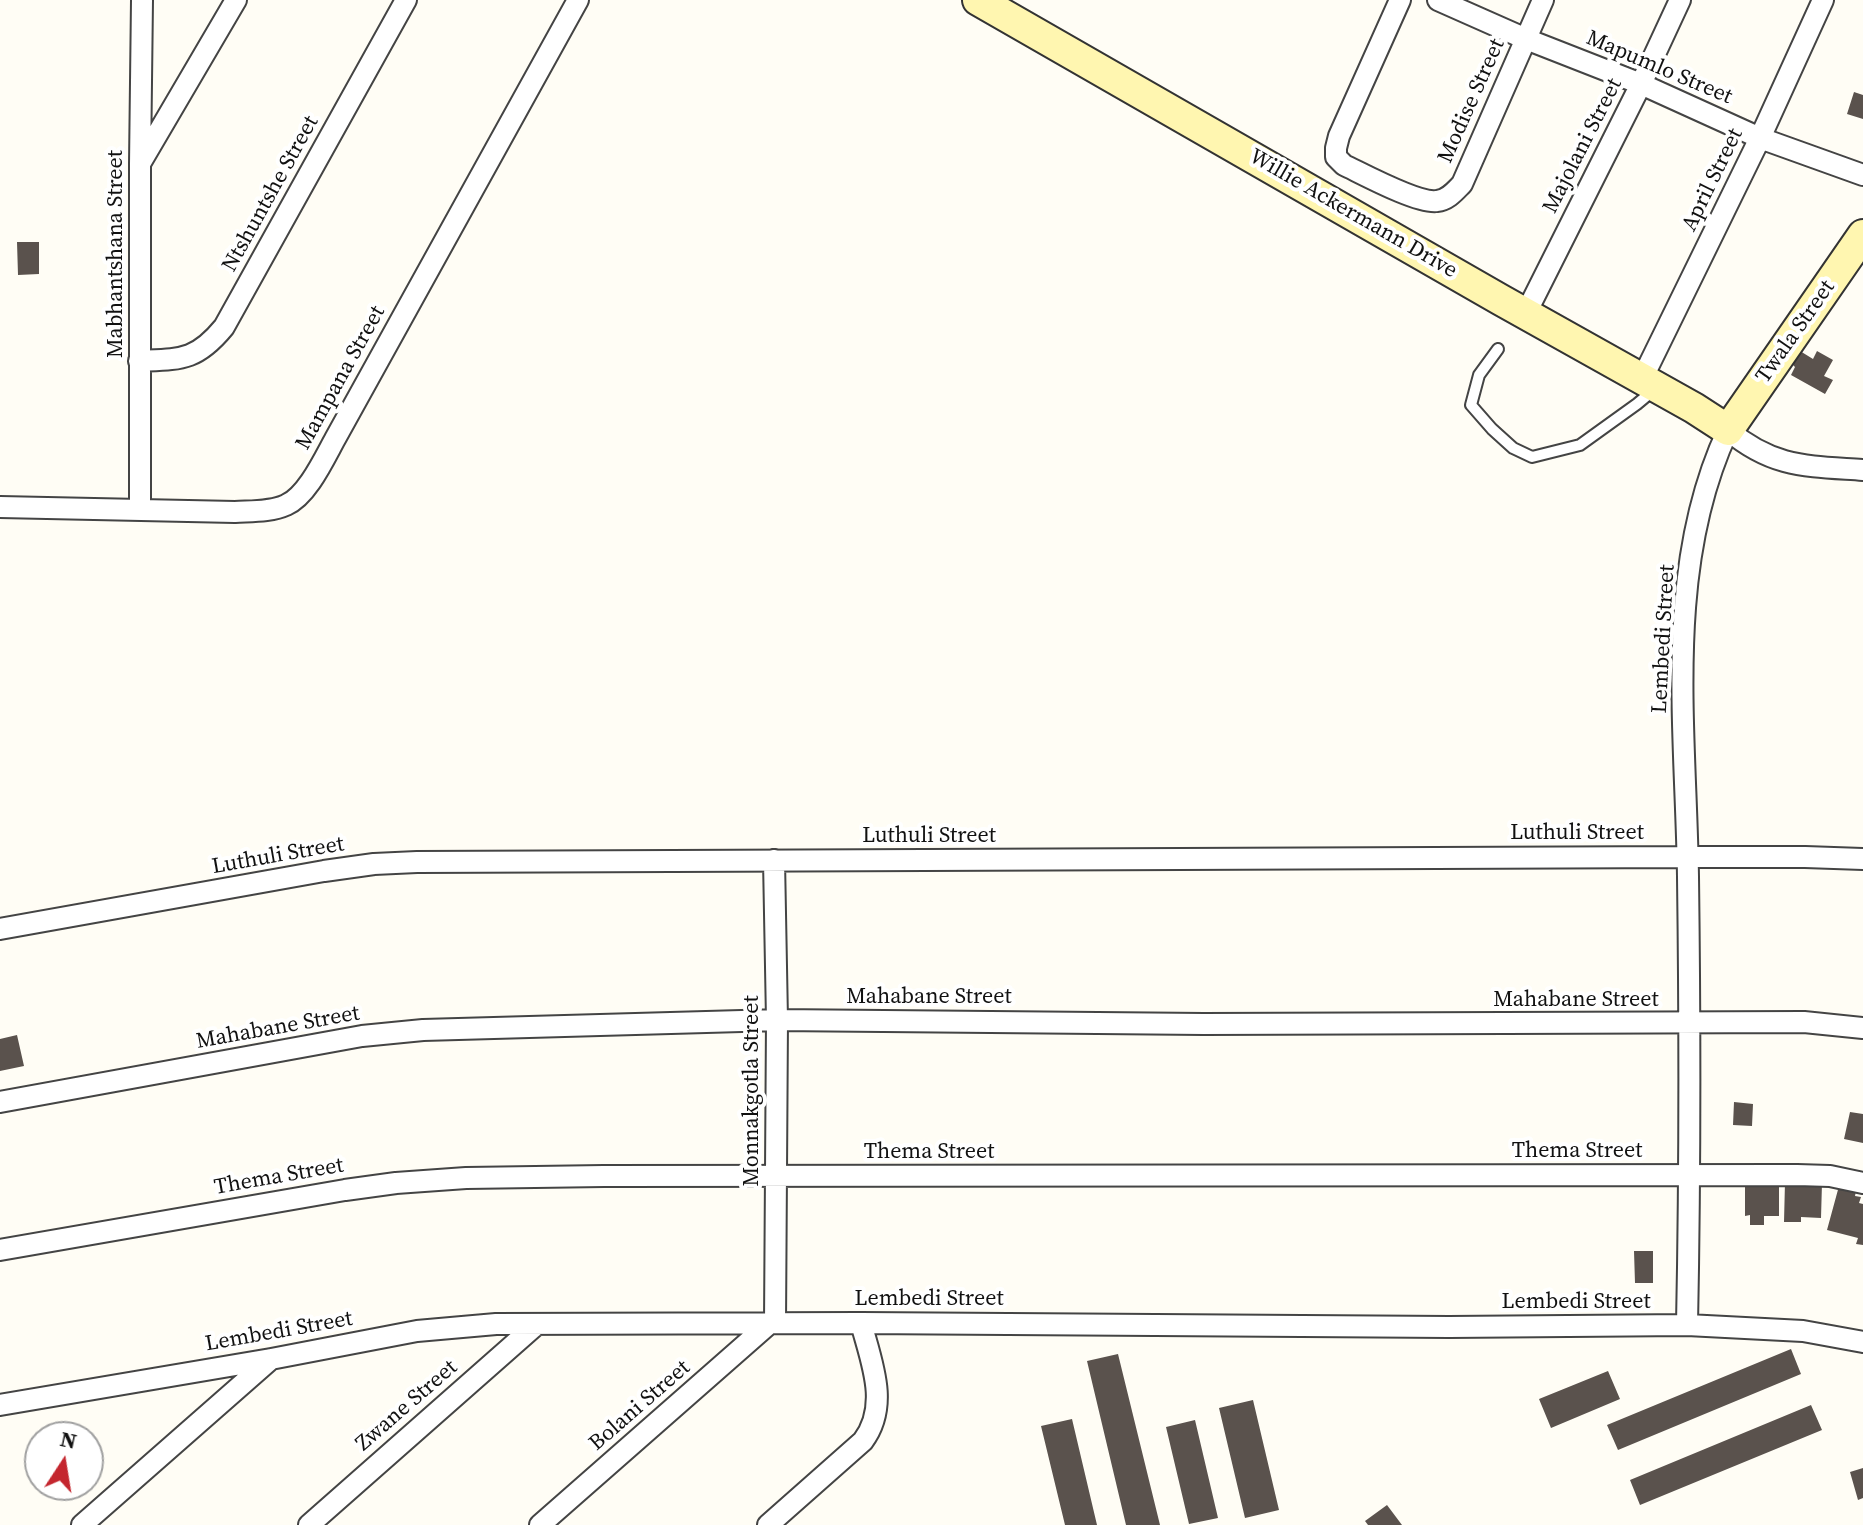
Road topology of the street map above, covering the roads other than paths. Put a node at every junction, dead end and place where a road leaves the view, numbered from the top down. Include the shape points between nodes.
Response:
1 (142, 0) edge
2 (236, 0) edge
3 (406, 0) edge
4 (978, 0) edge
5 (1400, 0) edge
6 (1438, 0) edge
7 (1543, 0) edge
8 (1680, 0) edge
9 (1823, 0) edge
10 (574, 9) edge
11 (1526, 39) junction
12 (1641, 84) junction
13 (1760, 138) junction
14 (140, 164) junction
15 (1863, 175) edge
16 (1863, 235) edge
17 (1526, 313) junction
18 (1498, 349) dead end
19 (139, 361) junction
20 (1649, 383) junction
21 (1728, 430) junction
22 (1863, 470) edge
23 (0, 507) edge
24 (140, 509) junction
25 (1688, 857) junction
26 (1863, 859) edge
27 (774, 860) junction
28 (0, 929) edge
29 (777, 1020) junction
30 (1690, 1024) junction
31 (1863, 1028) edge
32 (0, 1102) edge
33 (1690, 1175) junction
34 (776, 1177) junction
35 (1863, 1183) edge
36 (0, 1250) edge
37 (773, 1323) junction
38 (861, 1323) junction
39 (537, 1324) junction
40 (1687, 1325) junction
41 (1863, 1342) edge
42 (271, 1359) junction
43 (0, 1405) edge
44 (82, 1525) edge
45 (309, 1525) edge
46 (540, 1525) edge
47 (768, 1525) edge

1 - 14 street, Mabhantshana Street
2 - 14 street
3 - 19 street, Ntshuntshe Street via 224,327 198,352 181,359
4 - 17 street, Willie Ackermann Drive
5 - 11 street, Modise Street via 1343,124 1336,157 1420,199 1437,201 1462,184
6 - 11 street, Mapumlo Street
7 - 11 street, Modise Street
8 - 12 street, Majolani Street
9 - 13 street, April Street
10 - 24 street, Mampana Street via 308,485 287,505 264,511
11 - 12 street, Mapumlo Street
12 - 13 street, Mapumlo Street
12 - 17 street, Majolani Street
13 - 15 street, Mapumlo Street
13 - 20 street, April Street
14 - 19 street, Mabhantshana Street
16 - 21 street, Twala Street
17 - 20 street, Willie Ackermann Drive
18 - 20 lane via 1479,375 1471,405 1513,448 1532,457 1580,445 1637,404
19 - 24 street, Mabhantshana Street
20 - 21 street, Willie Ackermann Drive
21 - 22 street via 1766,456 1789,463
21 - 25 street, Lembedi Street via 1704,495 1684,620
23 - 24 street, Mampana Street
25 - 26 street, Luthuli Street
25 - 27 street, Luthuli Street
25 - 30 street, Lembedi Street
27 - 28 street, Luthuli Street via 374,864
27 - 29 street, Monnakgotla Street
29 - 30 street, Mahabane Street
29 - 32 street, Mahabane Street via 362,1036
29 - 34 street, Monnakgotla Street
30 - 31 street, Mahabane Street via 1804,1022
30 - 33 street, Lembedi Street
33 - 34 street, Thema Street
33 - 35 street, Thema Street via 1830,1176
33 - 40 street, Lembedi Street
34 - 36 street, Thema Street via 396,1183
34 - 37 street, Monnakgotla Street
37 - 38 street, Lembedi Street
37 - 39 street, Lembedi Street
37 - 46 street, Bolani Street
38 - 40 street, Lembedi Street
38 - 47 street via 877,1391 872,1430
39 - 42 street, Lembedi Street via 417,1331
39 - 45 street, Zwane Street
40 - 41 street, Lembedi Street via 1803,1331
42 - 43 street, Lembedi Street
42 - 44 street

